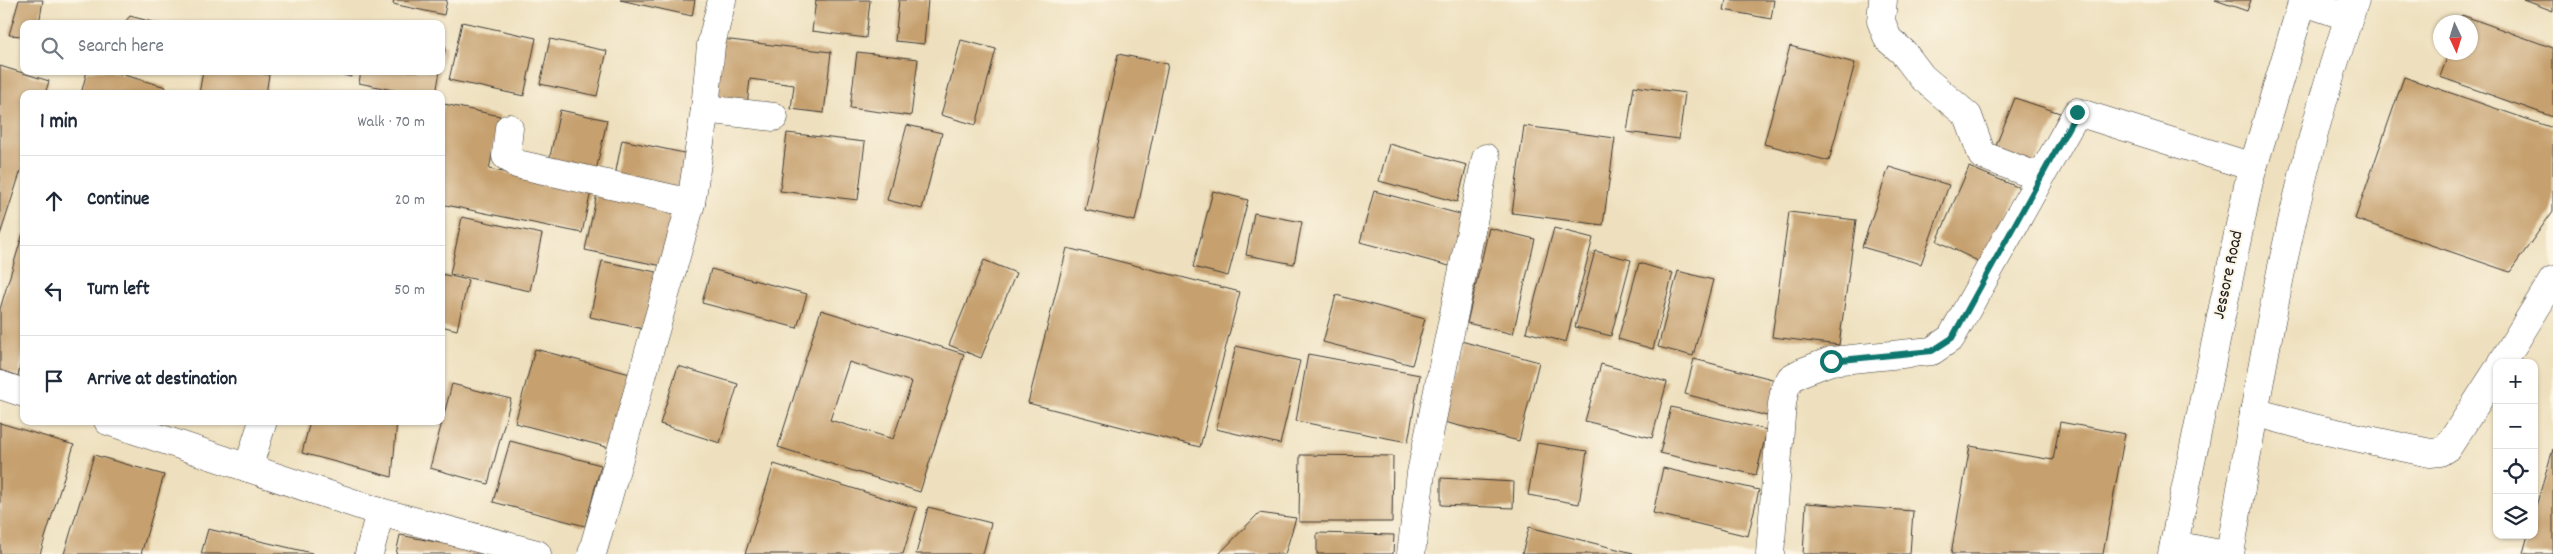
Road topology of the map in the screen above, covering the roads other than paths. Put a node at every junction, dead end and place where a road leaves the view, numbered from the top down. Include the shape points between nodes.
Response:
1 (722, 0) edge
2 (1883, 0) edge
3 (2302, 1) edge
4 (2352, 9) edge
5 (705, 109) junction
6 (774, 117) dead end
7 (509, 128) dead end
8 (1486, 158) dead end
9 (2253, 167) junction
10 (2039, 178) junction
11 (691, 202) junction
12 (2553, 280) edge
13 (2504, 359) edge
14 (2493, 377) edge
15 (0, 385) edge
16 (20, 392) edge
17 (2254, 412) junction
18 (120, 425) edge
19 (262, 425) edge
20 (248, 468) junction
21 (380, 512) junction
22 (2173, 550) edge
23 (370, 554) edge
24 (537, 554) edge
25 (592, 554) edge
26 (1411, 554) edge
27 (1770, 554) edge
28 (2220, 554) edge
29 (2230, 554) edge

1 - 5 street via 711,45
2 - 10 street via 1881,21 1888,39 1903,52 1922,77 1968,116 1982,155
3 - 4 street
3 - 9 street, Jessore Road
4 - 17 street via 2297,197
5 - 6 street
5 - 11 street
7 - 11 street via 506,156 517,164
8 - 26 street via 1421,473
9 - 10 street via 2077,112
9 - 22 street, Jessore Road
10 - 27 street via 1952,338 1932,351 1831,361 1790,378 1782,404
11 - 25 street
12 - 13 street
14 - 17 street via 2453,440 2440,452 2323,430
15 - 16 street
17 - 29 street
18 - 20 street
19 - 20 street
20 - 21 street
21 - 23 street
21 - 24 street
22 - 28 street

